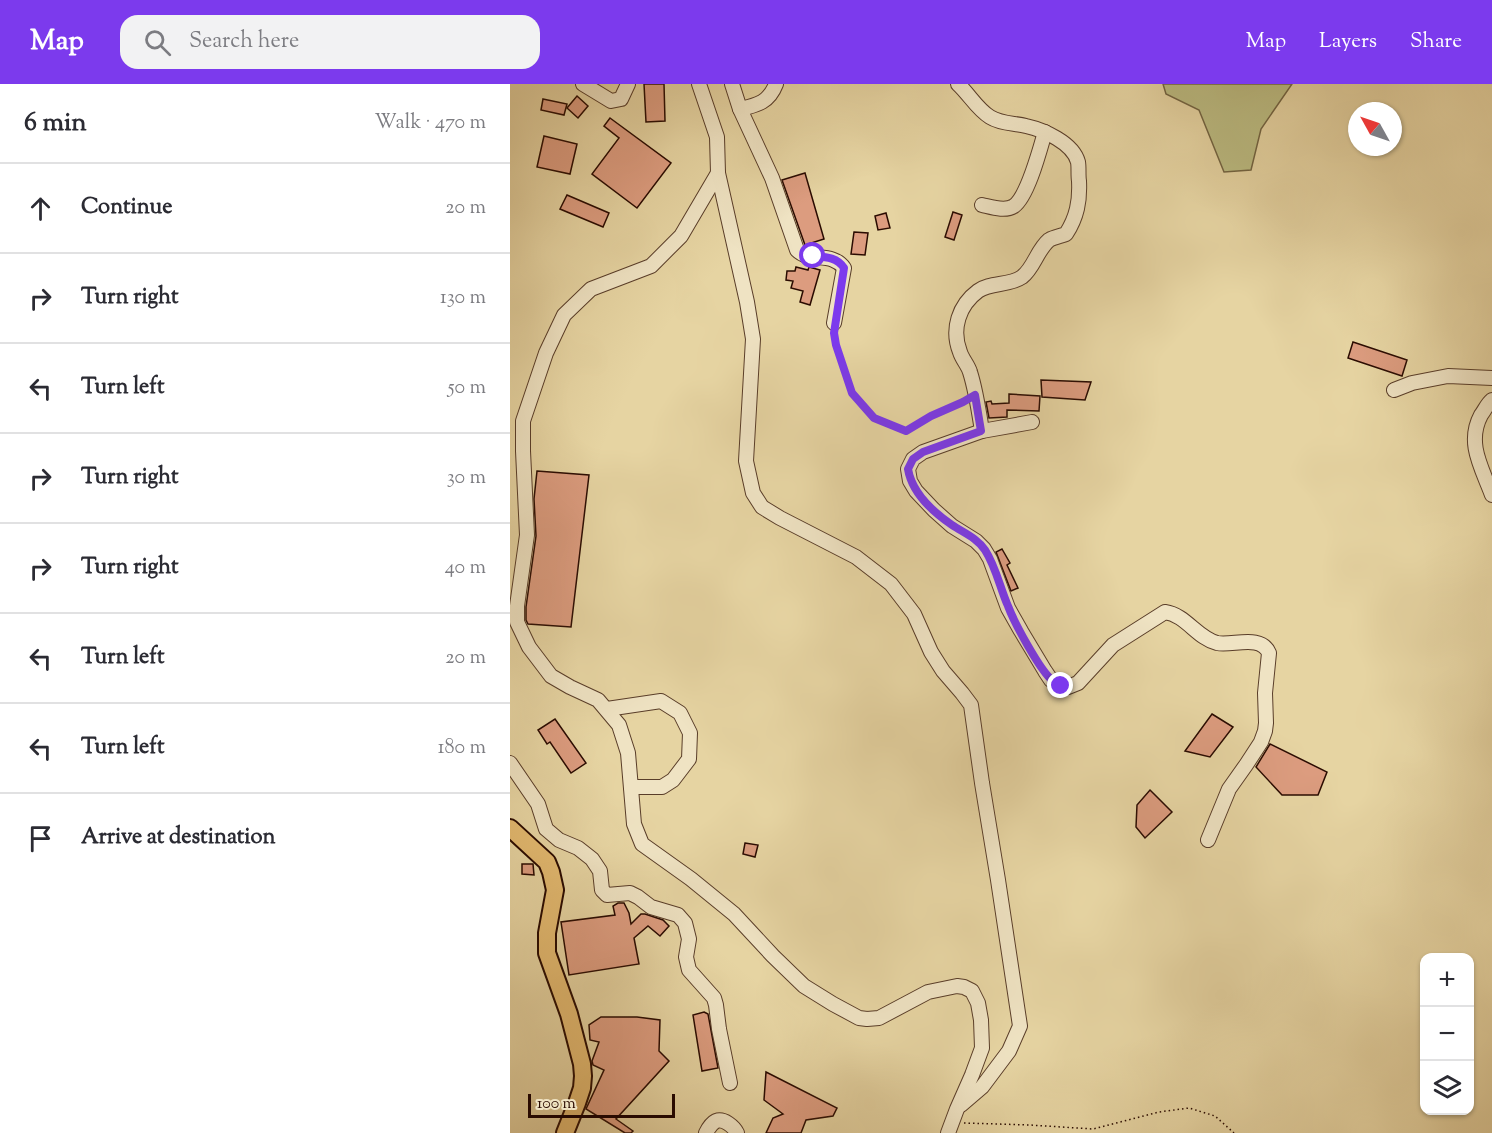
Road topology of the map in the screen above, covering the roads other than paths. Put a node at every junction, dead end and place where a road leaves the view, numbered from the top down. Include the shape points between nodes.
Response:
1 (583, 84) edge
2 (628, 84) edge
3 (699, 84) edge
4 (732, 84) edge
5 (776, 84) edge
6 (958, 84) edge
7 (740, 109) junction
8 (1045, 132) junction
9 (718, 173) junction
10 (981, 205) dead end
11 (834, 323) road end
12 (1492, 378) edge
13 (1395, 390) dead end
14 (1492, 400) edge
15 (1032, 422) dead end
16 (981, 431) junction
17 (1492, 495) edge
18 (607, 709) junction
19 (510, 763) edge
20 (631, 787) junction
21 (510, 828) edge
22 (1208, 840) dead end
23 (730, 1083) dead end
24 (957, 1109) junction
25 (950, 1128) edge
26 (565, 1133) edge
27 (706, 1133) edge
28 (737, 1133) edge

1 - 2 street via 611,101 621,99
3 - 9 street via 717,137
4 - 7 street
5 - 7 street via 760,104
6 - 8 street via 990,118
7 - 11 street via 772,178 797,250 807,256 834,259 844,268
8 - 10 street via 1028,184 1018,201 1001,209
8 - 16 street via 1071,150 1078,161 1080,196 1076,215 1066,234 1047,242 1021,278 980,289 958,318 960,352 970,370
9 - 18 street via 681,236 651,266 591,289 564,315 546,353 523,421 527,535 517,622 551,676 598,700
9 - 24 street via 753,339 746,461 753,493 762,507 856,557 891,584 914,614 943,671 971,705 1020,1026 1009,1051 981,1087
12 - 13 street via 1448,376
14 - 17 street via 1476,424 1474,438
15 - 16 street
16 - 22 street via 913,459 908,469 910,481 934,510 984,549 1008,608 1051,680 1064,687 1072,686 1113,645 1165,612 1212,641 1257,643 1267,648 1266,723 1261,742 1229,789
18 - 20 street via 619,724 628,753
18 - 20 street via 661,701 680,713 690,732 688,759 673,780 662,787
19 - 23 street via 538,804 546,828 592,859 600,870 602,890 607,895 630,893 651,907 678,915 685,923 689,970 714,998
20 - 24 street via 634,824 642,843 734,914 804,986 833,1004 859,1017 879,1018 928,992 957,986 972,991 981,1020 982,1048
21 - 26 main road via 547,862 555,890 547,953 569,1014 583,1076
24 - 25 street
27 - 28 street via 716,1121 731,1125

